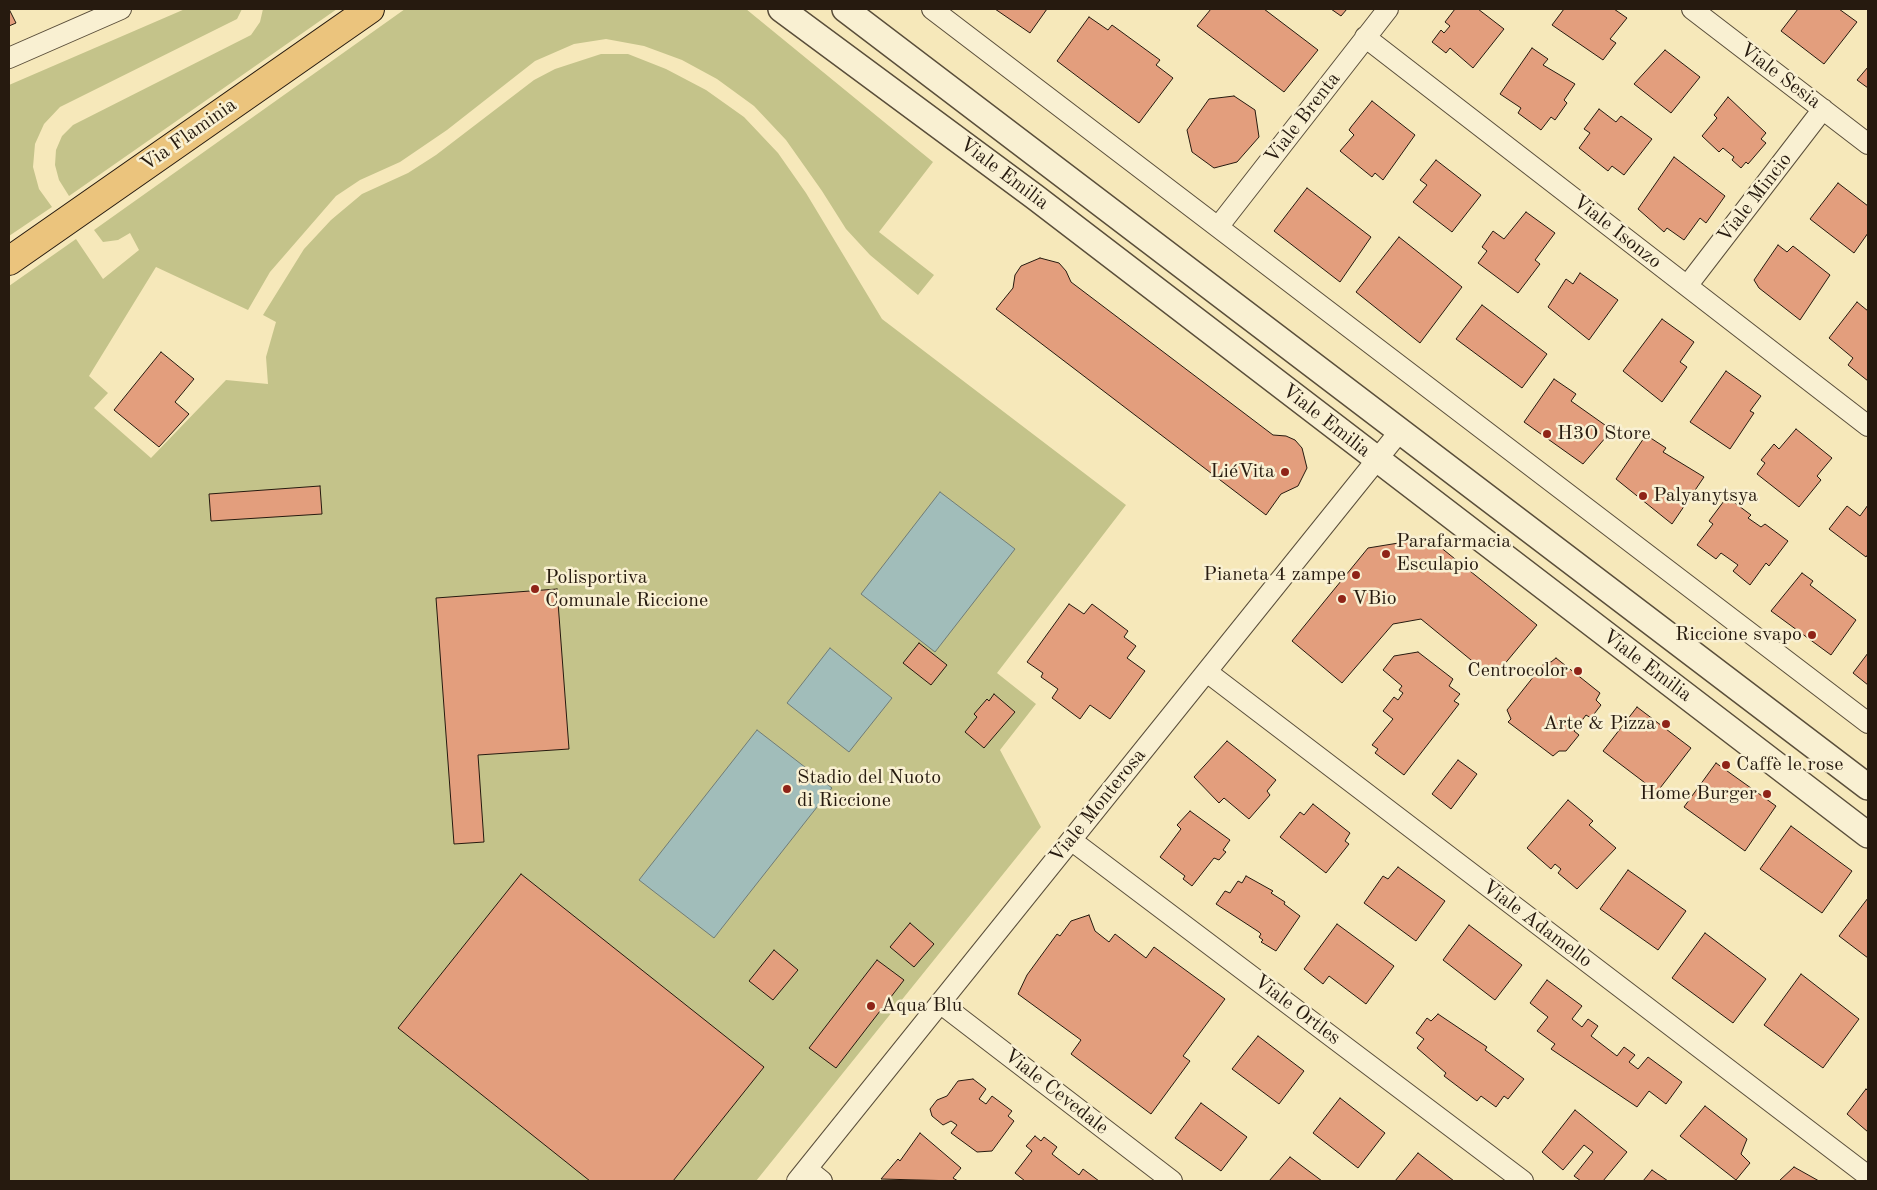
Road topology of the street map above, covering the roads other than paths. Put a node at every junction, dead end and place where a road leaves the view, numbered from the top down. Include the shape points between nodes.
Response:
1 (121, 9) edge
2 (370, 9) edge
3 (781, 9) edge
4 (845, 9) edge
5 (932, 9) edge
6 (1388, 9) edge
7 (1692, 9) edge
8 (1365, 37) junction
9 (9, 58) edge
10 (1823, 109) junction
11 (1868, 144) edge
12 (1218, 227) junction
13 (9, 261) edge
14 (1687, 286) junction
15 (1868, 426) edge
16 (1400, 431) junction
17 (1377, 460) junction
18 (1206, 672) junction
19 (1868, 723) edge
20 (1868, 787) edge
21 (1868, 835) edge
22 (1072, 840) junction
23 (940, 1003) junction
24 (1868, 1176) edge
25 (809, 1177) edge
26 (1172, 1181) edge
27 (1523, 1181) edge

1 - 9 street
2 - 13 main road, Via Flaminia
3 - 17 street, Viale Emilia via 1034,197
4 - 16 street, Viale Emilia
5 - 12 street
6 - 8 street, Viale Brenta
7 - 10 street, Viale Sesia
8 - 12 street, Viale Brenta
8 - 14 street, Viale Isonzo
10 - 11 street, Viale Sesia
10 - 14 street, Viale Mincio
12 - 19 street
14 - 15 street, Viale Isonzo
16 - 17 street, Viale Monterosa
16 - 20 street, Viale Emilia
17 - 18 street, Viale Monterosa
17 - 21 street, Viale Emilia
18 - 22 street, Viale Monterosa
18 - 24 street, Viale Adamello
22 - 23 street, Viale Monterosa
22 - 27 street, Viale Ortles
23 - 25 street, Viale Monterosa
23 - 26 street, Viale Cevedale

